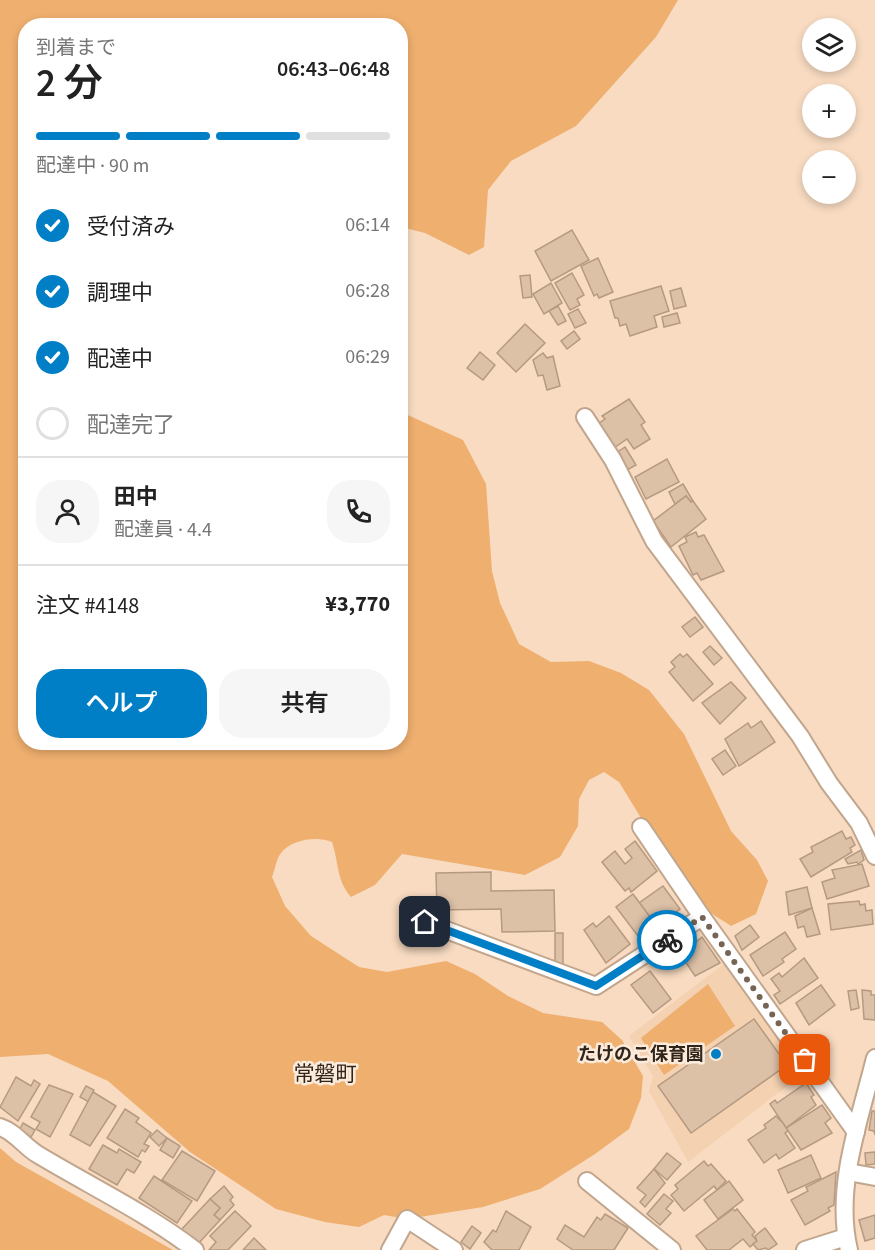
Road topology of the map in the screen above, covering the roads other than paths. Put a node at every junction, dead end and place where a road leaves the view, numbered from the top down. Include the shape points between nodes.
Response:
1 (585, 417) dead end
2 (641, 827) dead end
3 (875, 856) edge
4 (702, 917) junction
5 (425, 922) dead end
6 (874, 1065) edge
7 (0, 1127) edge
8 (856, 1132) junction
9 (848, 1172) junction
10 (875, 1177) edge
11 (587, 1181) dead end
12 (848, 1244) edge
13 (195, 1250) edge
14 (390, 1250) edge
15 (454, 1250) edge
16 (672, 1250) edge
17 (805, 1250) edge

1 - 3 street via 613,460 654,542 800,736 859,823
2 - 4 street
4 - 5 street via 596,986
4 - 8 street
6 - 8 street
7 - 13 street via 35,1153 165,1227
8 - 9 street
9 - 10 street
9 - 12 street
11 - 16 street
12 - 17 street
14 - 15 street via 407,1219

